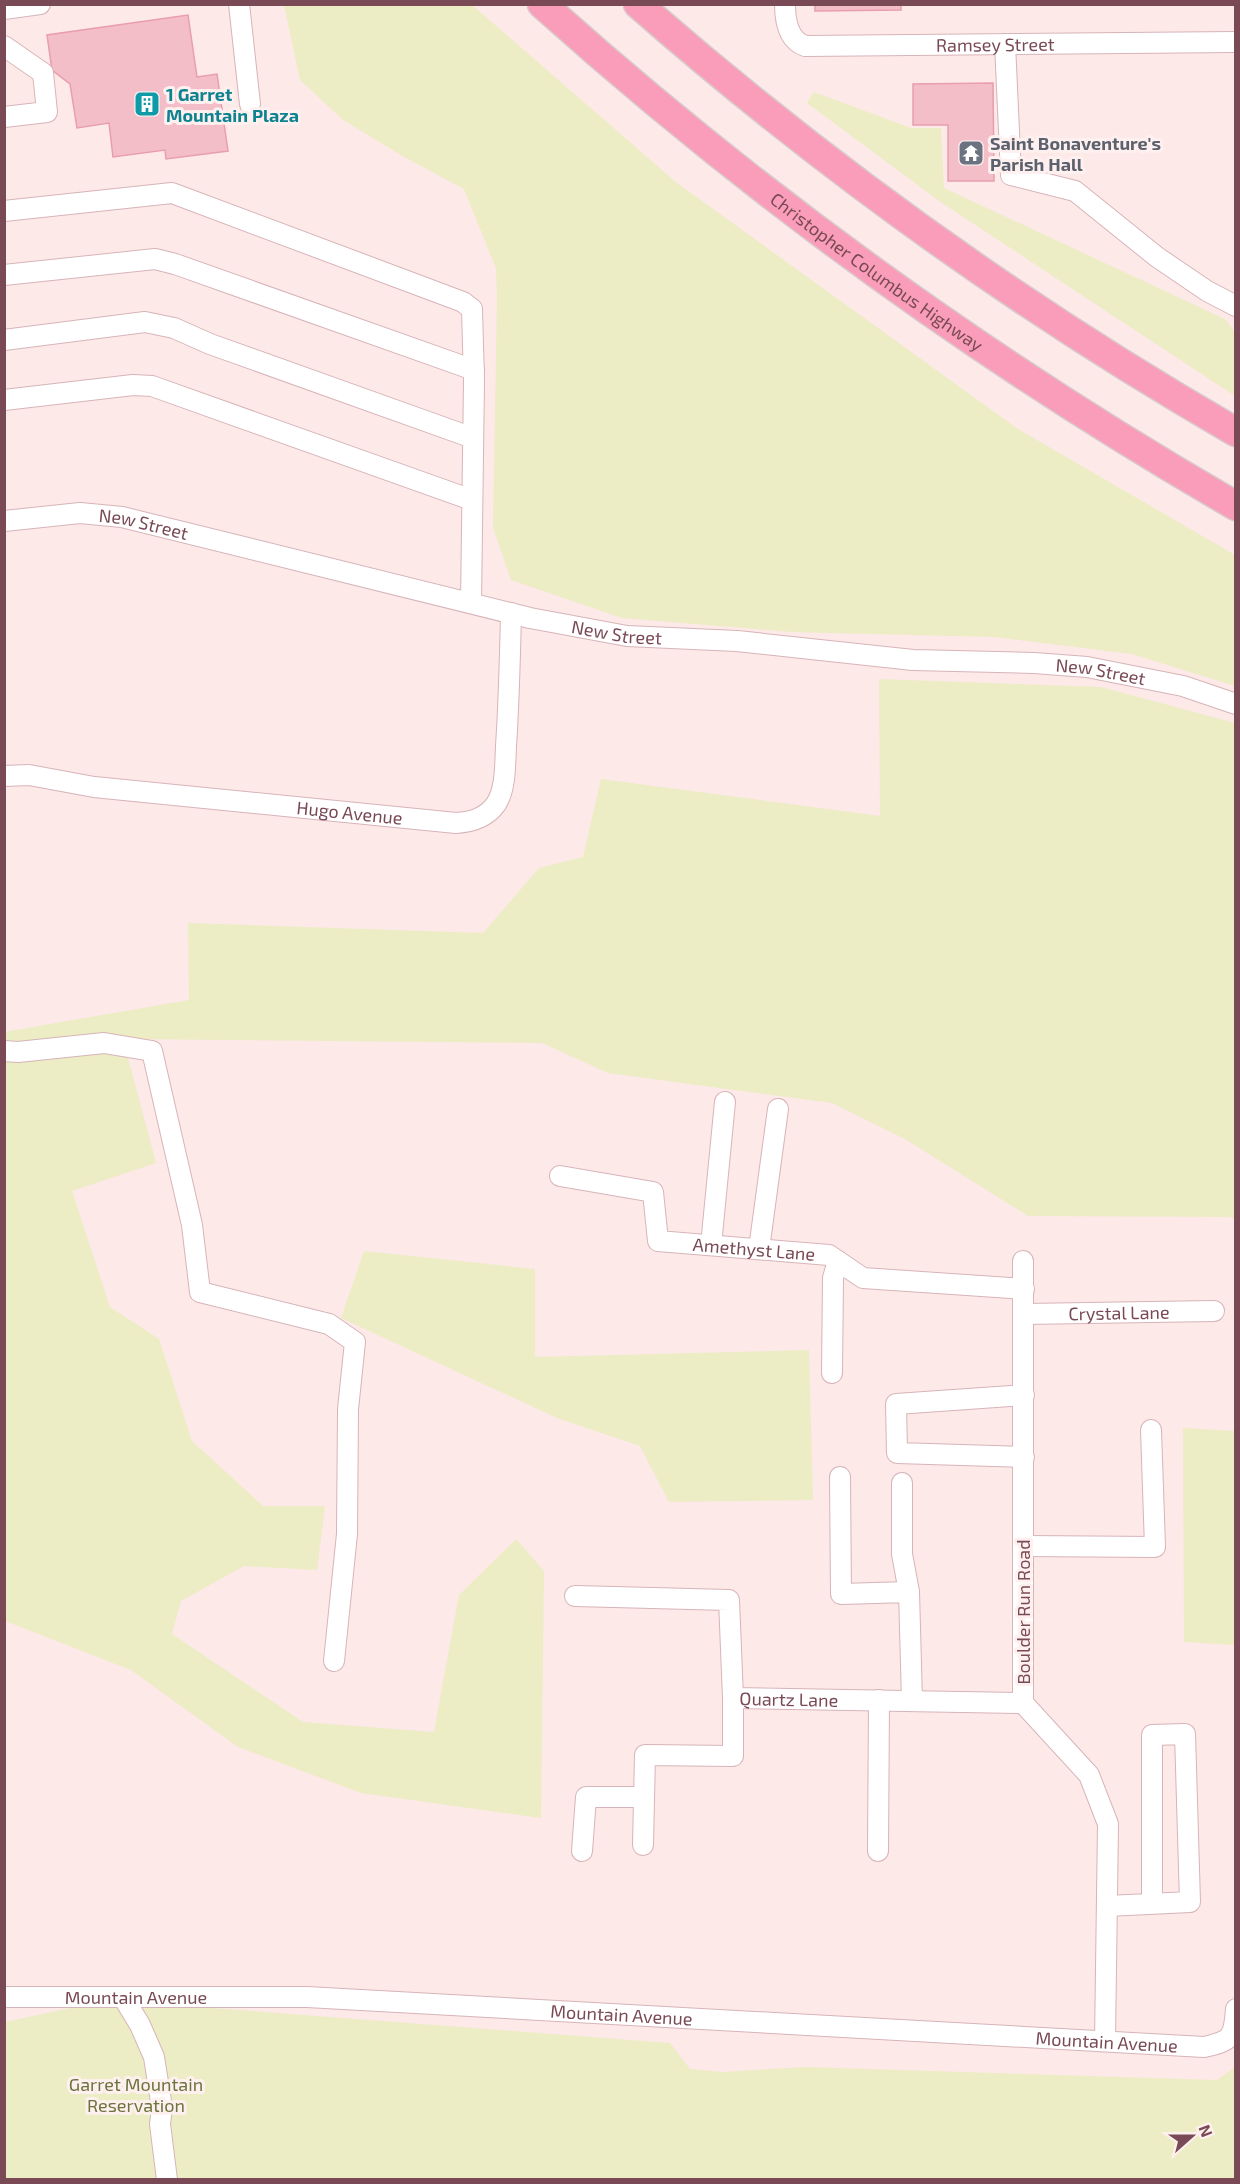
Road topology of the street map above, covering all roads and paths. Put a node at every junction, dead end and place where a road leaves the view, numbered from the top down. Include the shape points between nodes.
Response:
1 (40, 4) edge
2 (239, 4) edge
3 (536, 4) edge
4 (542, 4) edge
5 (638, 4) edge
6 (785, 4) edge
7 (5, 7) edge
8 (1236, 42) edge
9 (585, 43) junction
10 (1005, 44) junction
11 (4, 46) edge
12 (250, 104) dead end
13 (4, 117) edge
14 (4, 211) edge
15 (4, 275) edge
16 (1236, 306) edge
17 (4, 340) edge
18 (474, 370) junction
19 (4, 400) edge
20 (1236, 432) edge
21 (473, 438) junction
22 (472, 500) junction
23 (1236, 506) edge
24 (4, 521) edge
25 (471, 603) junction
26 (511, 613) junction
27 (1236, 704) edge
28 (4, 776) edge
29 (4, 1051) edge
30 (725, 1102) dead end
31 (778, 1109) dead end
32 (560, 1176) dead end
33 (711, 1245) junction
34 (759, 1249) junction
35 (838, 1261) junction
36 (1023, 1262) dead end
37 (1024, 1288) junction
38 (1214, 1311) dead end
39 (1025, 1314) junction
40 (832, 1372) dead end
41 (1024, 1395) junction
42 (1151, 1430) dead end
43 (1024, 1457) junction
44 (840, 1477) dead end
45 (902, 1483) dead end
46 (1024, 1546) junction
47 (909, 1592) junction
48 (575, 1596) dead end
49 (334, 1661) dead end
50 (733, 1698) junction
51 (879, 1700) junction
52 (912, 1701) junction
53 (1023, 1703) junction
54 (644, 1797) junction
55 (643, 1845) dead end
56 (582, 1851) dead end
57 (878, 1851) dead end
58 (1152, 1904) junction
59 (1107, 1906) junction
60 (4, 1997) edge
61 (123, 1997) junction
62 (1236, 2009) edge
63 (1105, 2041) junction
64 (167, 2180) edge

1 - 7 street
2 - 12 street
3 - 9 highway
4 - 9 highway, Christopher Columbus Highway
5 - 20 highway via 797,135 921,227 1077,334
6 - 10 street, Ramsey Street via 790,33 805,46
8 - 10 street, Ramsey Street
9 - 23 highway, Christopher Columbus Highway via 696,136 862,263 1041,386
10 - 16 street via 1011,175 1075,191 1157,257
11 - 13 street via 43,73 47,112
14 - 18 street via 172,192 463,302 472,309
15 - 18 street via 155,259
17 - 21 street via 145,322 155,324
18 - 21 street
19 - 22 street via 152,386
21 - 22 street
22 - 25 street
24 - 25 street, New Street via 80,513 122,517
25 - 26 street, New Street
26 - 27 street, New Street via 627,636 737,641 913,660 1087,667 1183,686
26 - 28 street, Hugo Avenue via 504,781 498,802 477,820 456,823 94,787 29,775
29 - 49 street via 104,1043 152,1051 192,1225 200,1292 329,1324 355,1342 348,1409 347,1534
30 - 33 street
31 - 34 street
32 - 33 street, Amethyst Lane via 653,1192 658,1241
33 - 34 street, Amethyst Lane
34 - 35 street, Amethyst Lane via 829,1255
35 - 37 street, Amethyst Lane via 863,1278
35 - 40 street via 833,1278
36 - 37 street, Boulder Run Road
37 - 39 street, Boulder Run Road
38 - 39 street, Crystal Lane
39 - 41 street, Boulder Run Road
41 - 43 street, Boulder Run Road
41 - 43 street via 896,1404 897,1453
42 - 46 street via 1155,1546
43 - 46 street, Boulder Run Road
44 - 47 street via 841,1594
45 - 47 street via 902,1554
46 - 53 street, Boulder Run Road
47 - 52 street
48 - 50 street, Quartz Lane via 729,1599
50 - 51 street, Quartz Lane
50 - 54 street via 733,1756 645,1755
51 - 52 street, Quartz Lane
51 - 57 street
52 - 53 street, Quartz Lane
53 - 59 street, Boulder Run Road via 1089,1775 1108,1824
54 - 55 street
54 - 56 street via 586,1797
58 - 58 street via 1190,1902 1185,1734 1152,1734
58 - 59 street
59 - 63 street, Boulder Run Road
60 - 61 street, Mountain Avenue
61 - 63 street, Mountain Avenue via 307,1997
61 - 64 street via 154,2057
62 - 63 street, Mountain Avenue via 1234,2032 1226,2041 1203,2047

